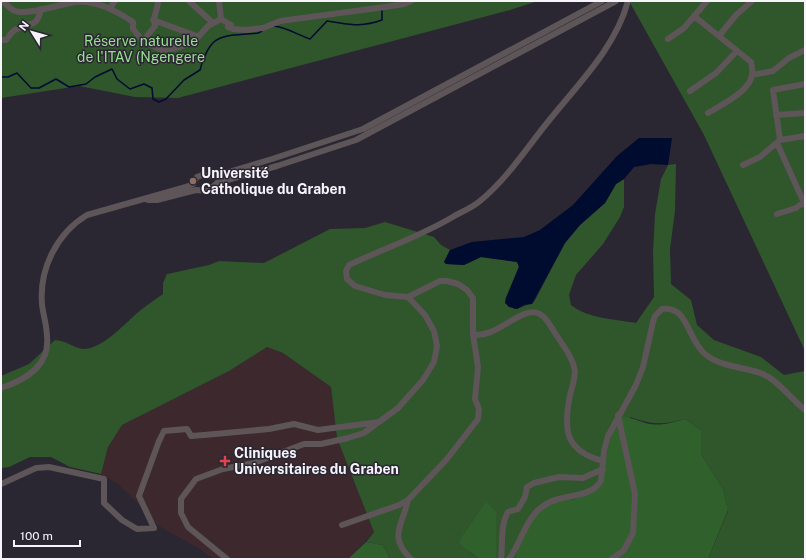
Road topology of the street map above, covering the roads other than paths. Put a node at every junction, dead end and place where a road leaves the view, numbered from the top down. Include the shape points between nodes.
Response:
1 (3, 1) edge
2 (114, 1) edge
3 (158, 1) edge
4 (189, 1) edge
5 (219, 1) edge
6 (411, 1) edge
7 (602, 1) edge
8 (616, 1) edge
9 (628, 1) edge
10 (707, 1) edge
11 (747, 2) edge
12 (110, 8) junction
13 (41, 9) junction
14 (694, 16) junction
15 (221, 19) junction
16 (153, 20) junction
17 (213, 23) junction
18 (197, 36) junction
19 (719, 36) junction
20 (668, 39) dead end
21 (1, 40) edge
22 (143, 41) junction
23 (805, 50) edge
24 (737, 51) junction
25 (752, 75) junction
26 (805, 84) edge
27 (690, 90) dead end
28 (708, 113) dead end
29 (805, 113) edge
30 (776, 115) junction
31 (805, 136) edge
32 (779, 142) junction
33 (743, 165) dead end
34 (215, 176) junction
35 (217, 183) junction
36 (194, 187) junction
37 (804, 203) edge
38 (777, 214) dead end
39 (408, 297) junction
40 (473, 334) junction
41 (1, 388) edge
42 (805, 410) edge
43 (618, 415) junction
44 (379, 422) junction
45 (603, 461) junction
46 (602, 469) junction
47 (1, 484) edge
48 (408, 500) junction
49 (342, 525) dead end
50 (227, 559) edge
51 (411, 559) edge
52 (501, 559) edge
53 (509, 559) edge
54 (612, 559) edge

1 - 13 street via 15,12
2 - 12 street
3 - 16 street
4 - 17 street
5 - 15 street
6 - 15 street via 383,8 280,21 264,28 246,30 228,27 231,25
7 - 34 street via 363,130
8 - 35 street via 356,140
9 - 39 street via 616,33 597,62 514,164 479,202 432,230 349,265 346,271 346,279 355,286 385,295
10 - 14 street
11 - 19 street
12 - 13 street via 76,2
12 - 22 street via 133,22 133,29
13 - 21 street via 34,24 14,30 6,40
14 - 19 street
14 - 20 street via 684,28
15 - 17 street
16 - 18 street
16 - 22 street via 155,26
17 - 18 street
18 - 22 street via 193,43 180,48 162,50
19 - 24 street
23 - 25 street via 789,58 773,71
24 - 25 street via 751,62
24 - 27 street via 716,74
25 - 28 street via 748,84 737,95
26 - 30 street via 773,90
29 - 30 street
30 - 32 street
31 - 32 street
32 - 33 street via 760,157
32 - 37 street
34 - 35 street
34 - 36 street via 197,177
35 - 36 street via 208,191
36 - 41 street via 87,216 70,227 50,258 42,293 48,337 44,360 26,378
37 - 38 street
39 - 40 street via 440,281 458,284 473,298
39 - 44 street via 425,315 434,331 437,346 434,362 423,380 398,408
40 - 45 street via 491,333 526,313 540,314 569,353 575,372 569,402 568,434 577,449 589,457
40 - 48 street via 478,367 475,399 479,409 478,419 447,459
42 - 43 street via 770,378 706,355 679,312 668,308 662,309 655,316 643,367 636,385
43 - 45 street via 608,436
43 - 54 street via 635,494 633,533 624,550
44 - 47 street via 318,430 294,424 194,437 187,429 164,431 139,496 154,528 137,529 122,520 104,503 104,479 49,467 28,470
44 - 50 street via 364,433 348,438 321,444 304,444 254,463 223,469 196,479 181,499 181,513 188,527
45 - 46 street
46 - 52 street via 583,478 558,477 527,487 518,509 508,512 505,517
46 - 53 street via 601,481 592,490 549,502 531,518
48 - 49 street via 399,506
48 - 51 street via 398,542

